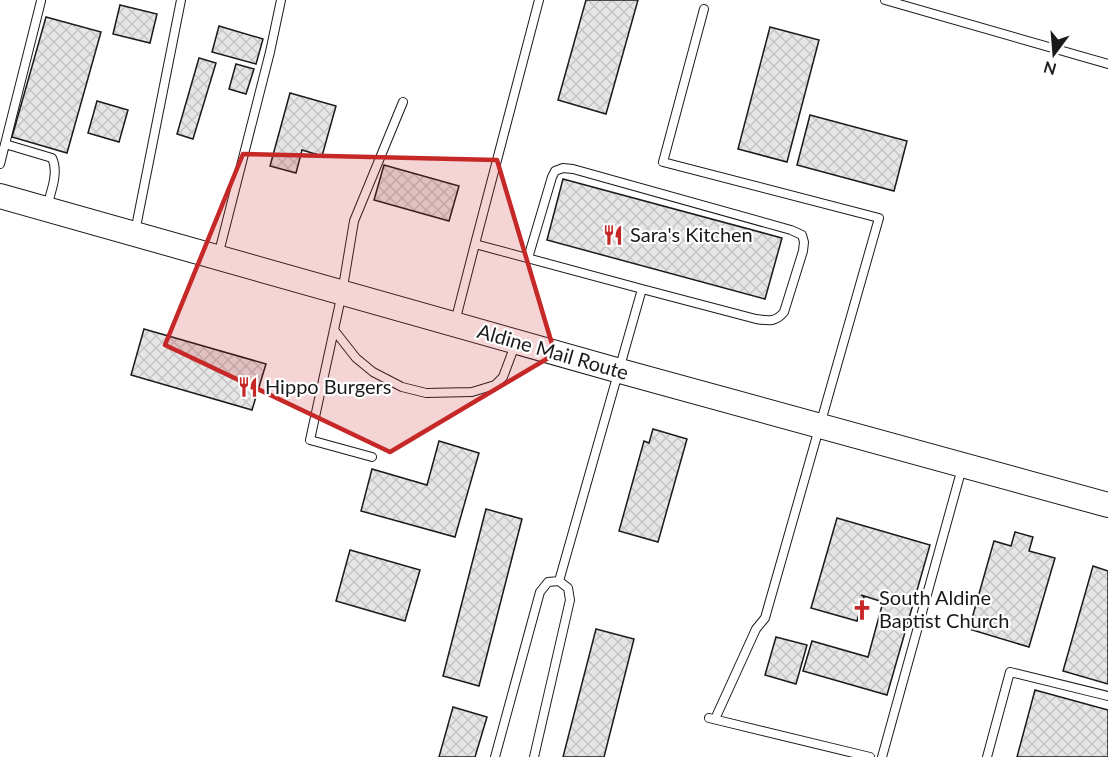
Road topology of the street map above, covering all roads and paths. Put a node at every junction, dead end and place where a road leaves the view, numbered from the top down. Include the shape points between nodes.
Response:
1 (181, 0) edge
2 (281, 0) edge
3 (539, 0) edge
4 (885, 0) edge
5 (41, 1) edge
6 (704, 9) dead end
7 (1108, 64) edge
8 (404, 102) dead end
9 (5, 144) junction
10 (0, 164) edge
11 (0, 196) edge
12 (47, 209) junction
13 (134, 234) junction
14 (476, 244) junction
15 (217, 258) junction
16 (528, 258) junction
17 (642, 289) junction
18 (342, 293) junction
19 (455, 324) junction
20 (334, 330) junction
21 (516, 341) junction
22 (620, 371) junction
23 (819, 425) junction
24 (372, 457) dead end
25 (963, 464) junction
26 (1108, 505) edge
27 (560, 581) junction
28 (1108, 696) edge
29 (495, 757) edge
30 (534, 757) edge
31 (870, 757) edge
32 (882, 757) edge
33 (987, 757) edge

1 - 13 lane
2 - 15 lane
3 - 14 lane
4 - 7 lane
5 - 9 lane
6 - 23 lane via 663,162 879,218
8 - 18 lane via 354,221
9 - 10 lane
9 - 12 lane via 52,158 54,174
11 - 12 main road, Aldine Mail Route
12 - 13 main road, Aldine Mail Route
13 - 15 main road, Aldine Mail Route
14 - 16 lane
14 - 19 lane
15 - 18 main road, Aldine Mail Route
16 - 17 lane
16 - 17 lane via 552,177 562,168 802,235 803,251 784,312 772,321
17 - 22 lane
18 - 19 main road, Aldine Mail Route
18 - 20 lane
19 - 21 main road, Aldine Mail Route
20 - 21 lane via 373,372 402,387 426,393 472,392 495,385 503,377
20 - 24 lane via 310,440
21 - 22 main road, Aldine Mail Route
22 - 23 main road, Aldine Mail Route
22 - 27 lane
23 - 25 main road, Aldine Mail Route
23 - 31 lane via 765,618 712,719
25 - 26 main road, Aldine Mail Route
25 - 32 lane
27 - 29 lane via 548,582 540,592
27 - 30 lane via 568,588 570,600
28 - 33 lane via 1010,672

